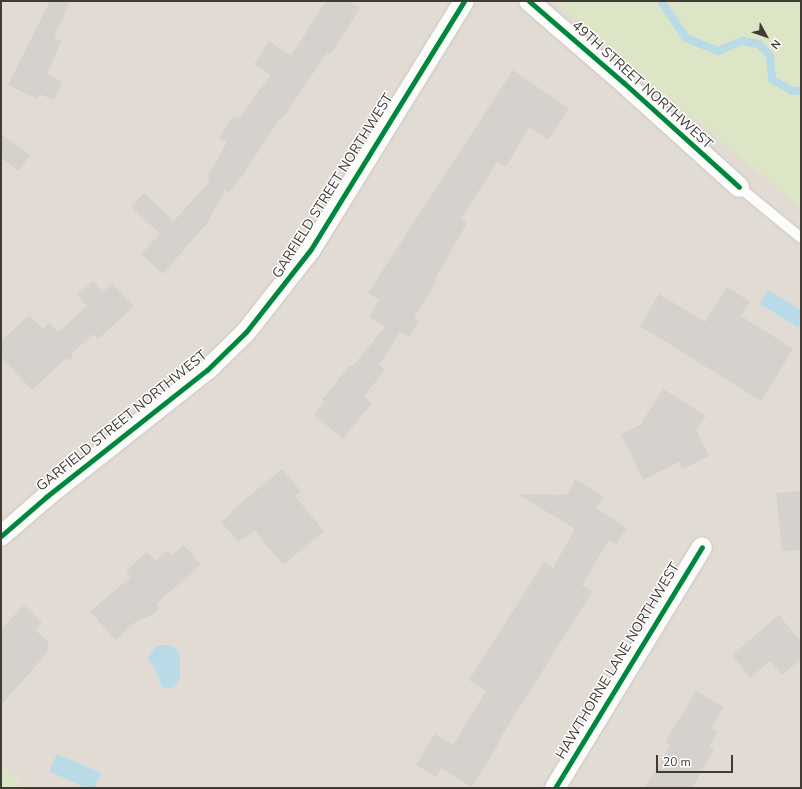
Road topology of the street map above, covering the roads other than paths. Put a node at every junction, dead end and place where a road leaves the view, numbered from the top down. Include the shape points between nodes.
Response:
1 (464, 1) edge
2 (529, 1) edge
3 (738, 187) joint
4 (801, 238) edge
5 (1, 536) edge
6 (702, 547) dead end
7 (555, 788) edge

1 - 5 street, GARFIELD STREET NORTHWEST via 311,249 266,309 207,370 46,497
2 - 3 street, 49TH STREET NORTHWEST via 624,82
3 - 4 lane
6 - 7 street, HAWTHORNE LANE NORTHWEST

